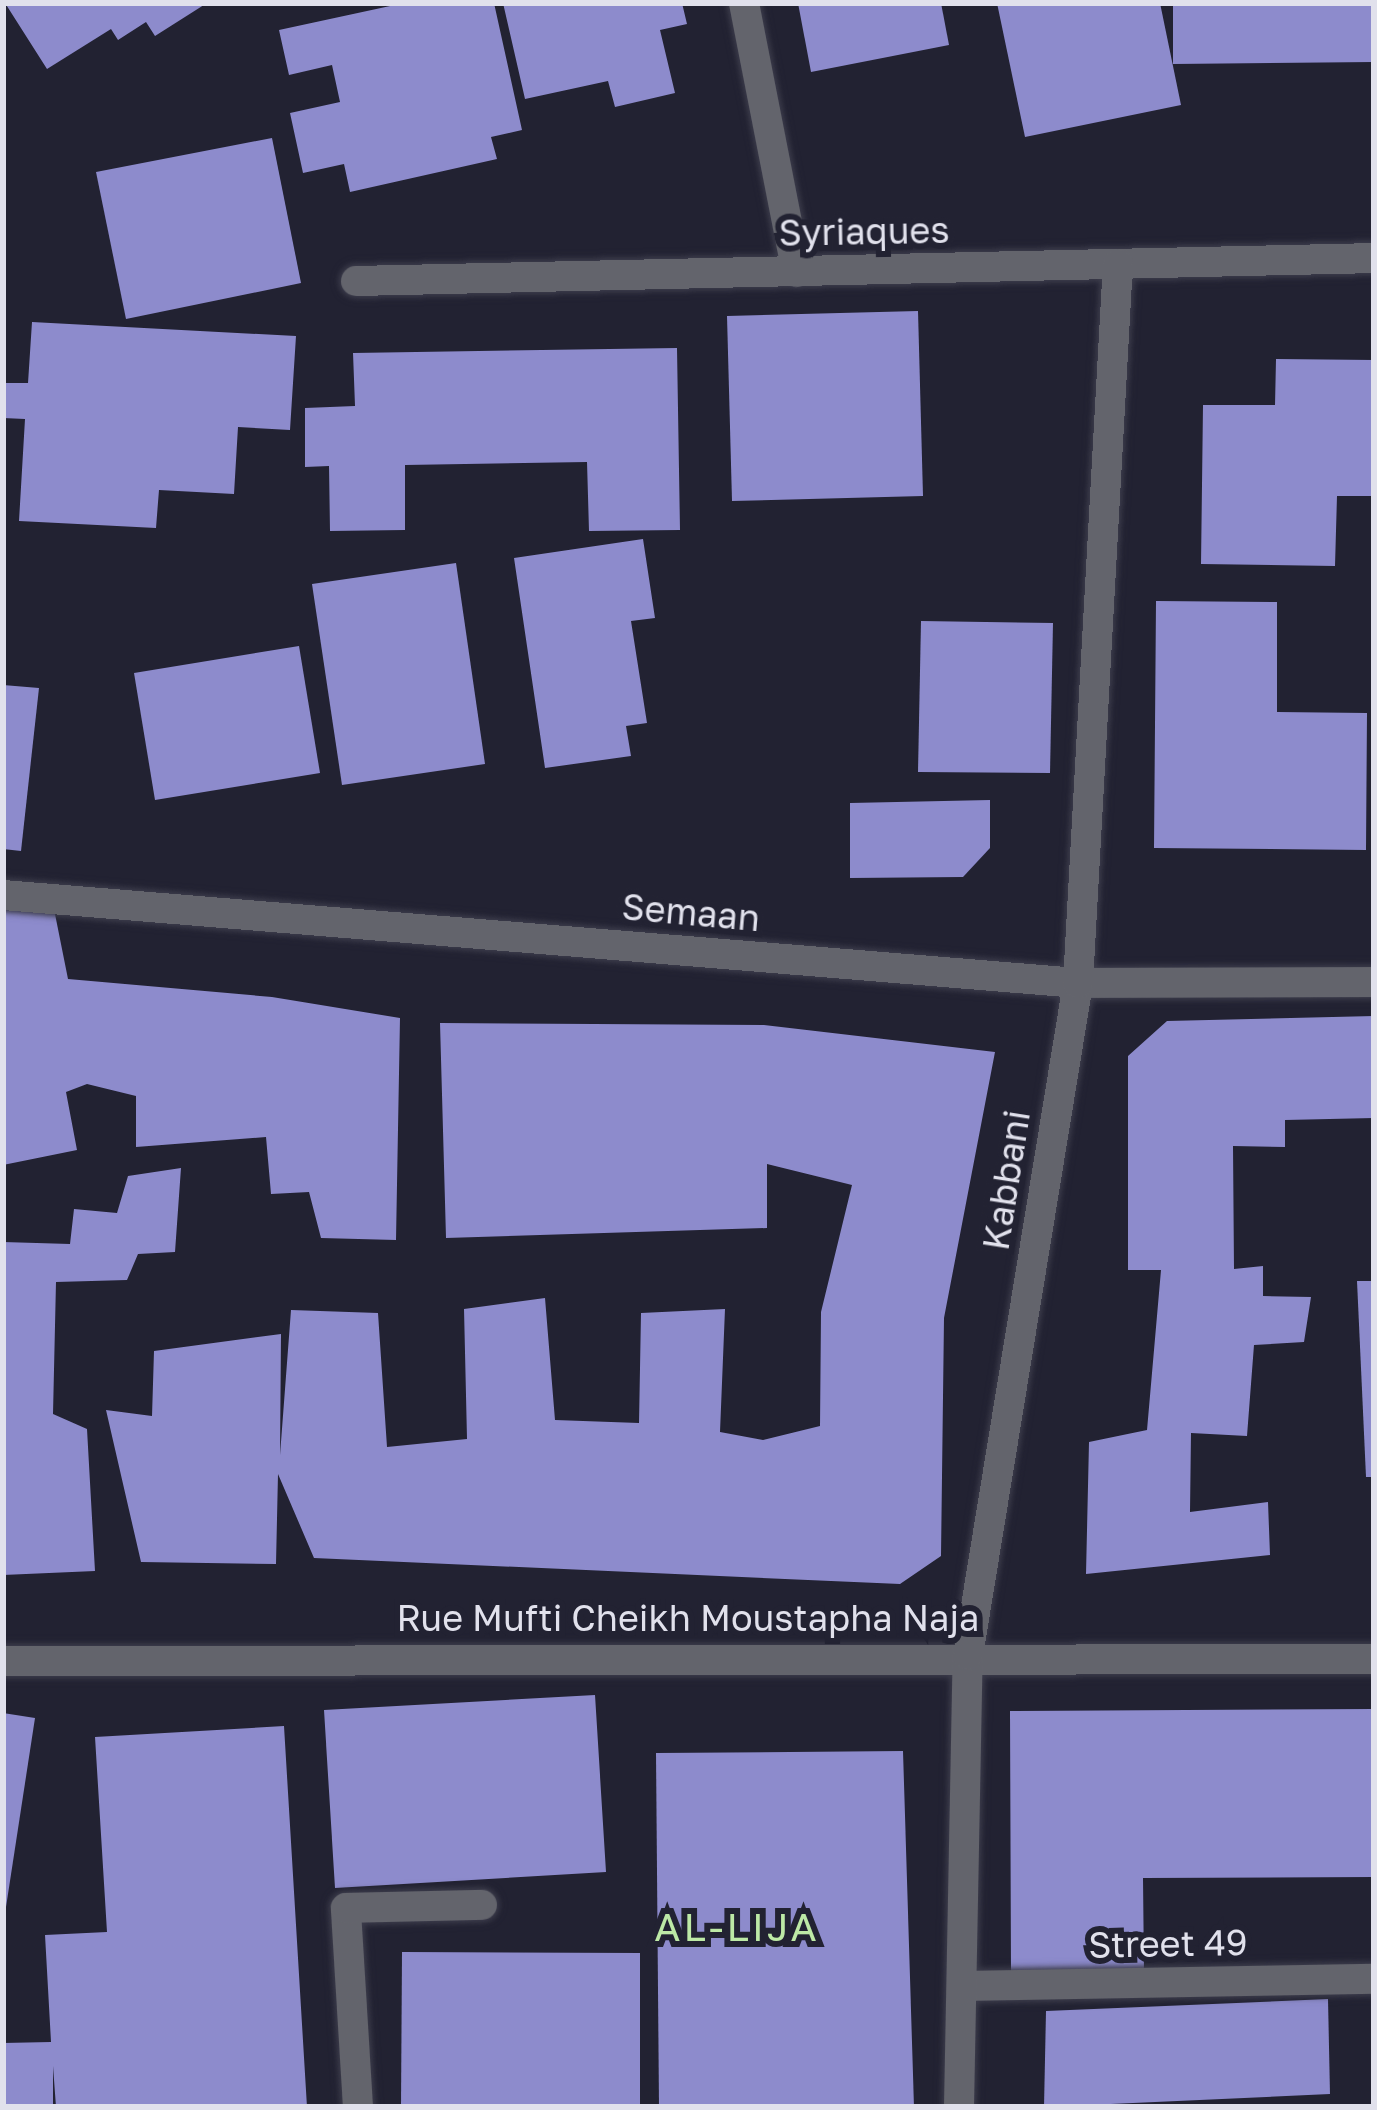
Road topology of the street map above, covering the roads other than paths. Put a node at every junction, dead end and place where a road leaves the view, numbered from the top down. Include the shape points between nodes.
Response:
1 (744, 3) edge
2 (1374, 258) edge
3 (1118, 264) junction
4 (797, 272) junction
5 (356, 281) dead end
6 (3, 895) edge
7 (1374, 982) edge
8 (1078, 983) junction
9 (968, 1655) junction
10 (1374, 1659) edge
11 (3, 1661) edge
12 (482, 1905) dead end
13 (1374, 1979) edge
14 (963, 1986) junction
15 (358, 2107) edge
16 (959, 2107) edge

1 - 4 street
2 - 3 street, Syriaques
3 - 4 street, Syriaques
3 - 8 street, Kabbani
4 - 5 street, Syriaques
6 - 8 street, Semaan
7 - 8 street, Semaan
8 - 9 street, Kabbani
9 - 10 street, Rue Mufti Cheikh Moustapha Naja
9 - 11 street, Rue Mufti Cheikh Moustapha Naja
9 - 14 street, Kabbani
12 - 15 street via 346,1908
13 - 14 street, Street 49
14 - 16 street, Kabbani

